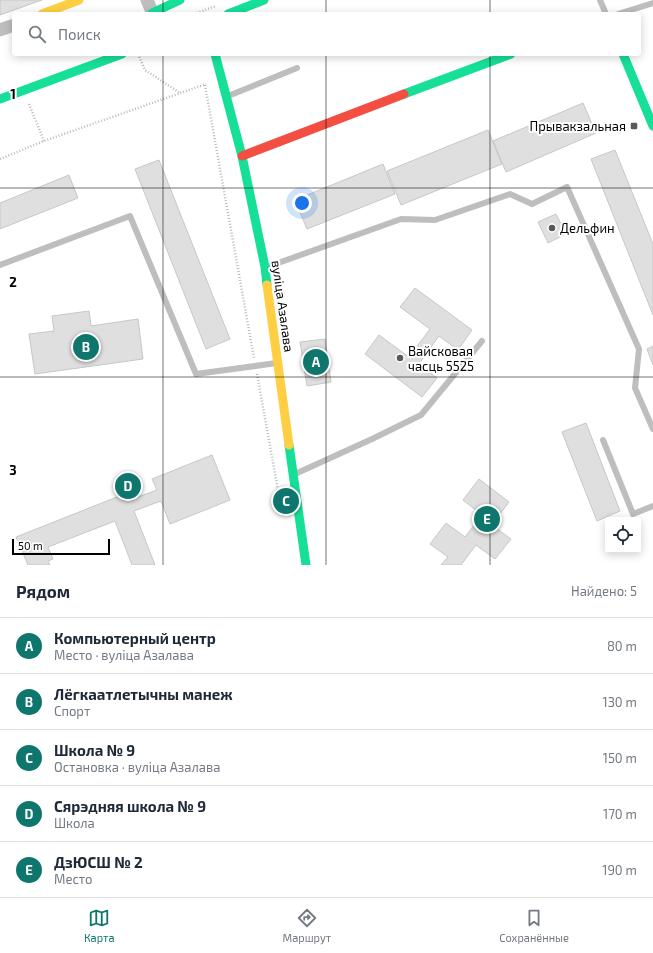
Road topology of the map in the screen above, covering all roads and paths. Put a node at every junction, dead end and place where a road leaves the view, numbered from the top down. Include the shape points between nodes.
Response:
1 (79, 0) edge
2 (147, 0) edge
3 (180, 0) edge
4 (264, 0) edge
5 (600, 0) edge
6 (646, 0) edge
7 (653, 3) edge
8 (218, 5) dead end
9 (640, 7) junction
10 (47, 12) edge
11 (151, 12) edge
12 (156, 12) edge
13 (199, 12) edge
14 (233, 12) edge
15 (605, 12) edge
16 (624, 12) edge
17 (12, 26) edge
18 (0, 30) edge
19 (117, 56) edge
20 (139, 56) edge
21 (216, 56) edge
22 (506, 56) edge
23 (624, 56) edge
24 (297, 68) dead end
25 (222, 79) junction
26 (205, 85) junction
27 (180, 93) junction
28 (227, 97) junction
29 (0, 99) edge
30 (653, 126) edge
31 (242, 156) junction
32 (0, 158) edge
33 (0, 266) edge
34 (265, 267) junction
35 (482, 341) dead end
36 (278, 363) junction
37 (256, 366) junction
38 (653, 428) edge
39 (604, 440) dead end
40 (294, 474) junction
41 (281, 504) dead end
42 (653, 506) edge
43 (306, 565) edge

1 - 10 street
2 - 11 street
3 - 12 street
4 - 14 street
5 - 15 lane
6 - 9 lane
7 - 9 lane
8 - 13 path
9 - 16 lane
17 - 18 street
19 - 29 street
20 - 27 path via 144,70
21 - 25 street, вуліца Азалава
22 - 31 street
23 - 30 street
24 - 28 lane
25 - 26 path
25 - 28 street, вуліца Азалава
26 - 27 path
26 - 37 path
27 - 32 path
28 - 31 street, вуліца Азалава
31 - 34 street, вуліца Азалава
33 - 37 lane via 130,216 196,374
34 - 36 street, вуліца Азалава
34 - 38 lane via 401,219 435,220 510,194 532,204 567,187 639,349 635,388
35 - 40 lane via 421,415
36 - 37 lane
36 - 40 street, вуліца Азалава
37 - 41 path
39 - 42 lane via 633,514
40 - 43 street, вуліца Азалава

